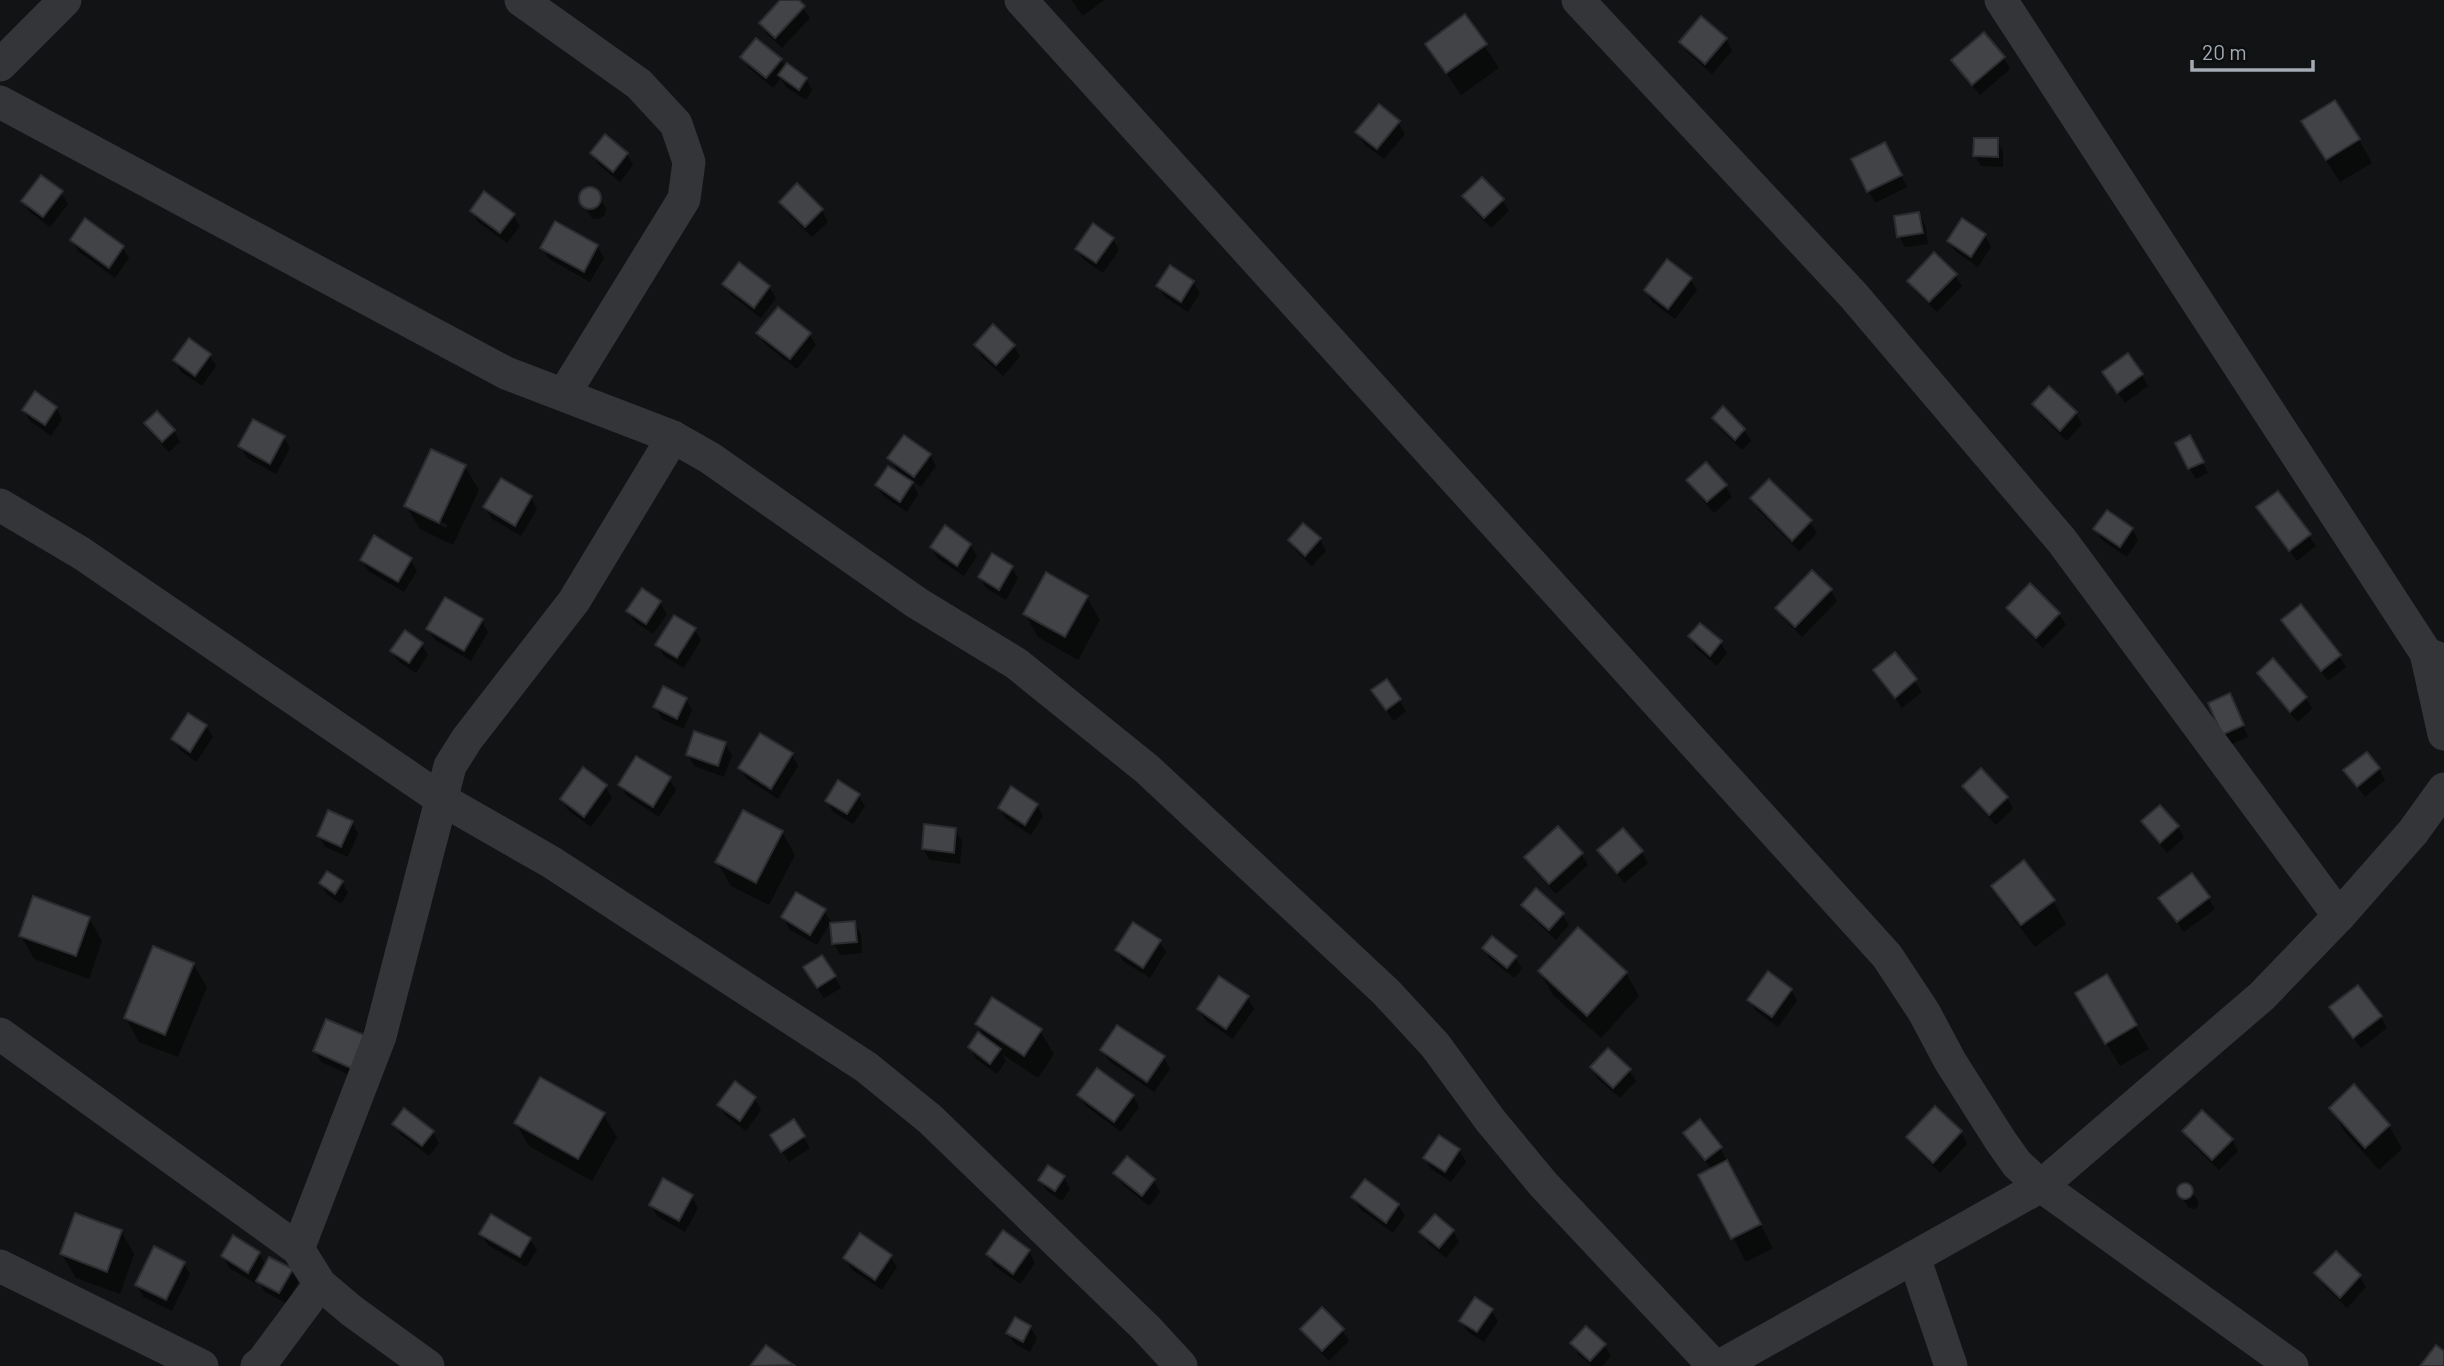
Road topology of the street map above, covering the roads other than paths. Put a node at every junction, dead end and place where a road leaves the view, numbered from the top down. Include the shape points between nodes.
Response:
1 (65, 0) edge
2 (521, 0) edge
3 (1021, 0) edge
4 (1578, 0) edge
5 (2001, 0) edge
6 (0, 65) edge
7 (0, 102) edge
8 (564, 394) junction
9 (673, 437) junction
10 (0, 505) edge
11 (2435, 657) edge
12 (2444, 734) edge
13 (2444, 789) edge
14 (441, 799) junction
15 (2339, 916) junction
16 (0, 1034) edge
17 (2041, 1186) junction
18 (298, 1249) junction
19 (1914, 1258) junction
20 (0, 1266) edge
21 (320, 1284) junction
22 (202, 1366) edge
23 (257, 1366) edge
24 (428, 1366) edge
25 (1181, 1366) edge
26 (1714, 1366) edge
27 (1720, 1366) edge
28 (1951, 1366) edge
29 (2292, 1366) edge

1 - 6 street
2 - 8 street via 639,84 676,124 689,162 684,199
3 - 17 street via 1887,956 2000,1140
4 - 15 street via 1854,296 2062,541
5 - 11 street
7 - 8 street via 446,343 506,373
8 - 9 street
9 - 14 street via 574,601 467,738 450,766
9 - 26 street via 710,458 907,597 1017,664 1147,769 1386,992 1435,1045 1543,1184
10 - 14 street via 81,553
11 - 12 street
13 - 15 street via 2413,832
14 - 18 street via 380,1036
14 - 25 street via 551,862 866,1067 930,1119
15 - 17 street via 2262,996
16 - 18 street
17 - 19 street
17 - 29 street
18 - 21 street
19 - 27 street
19 - 28 street
20 - 22 street
21 - 23 street
21 - 24 street

